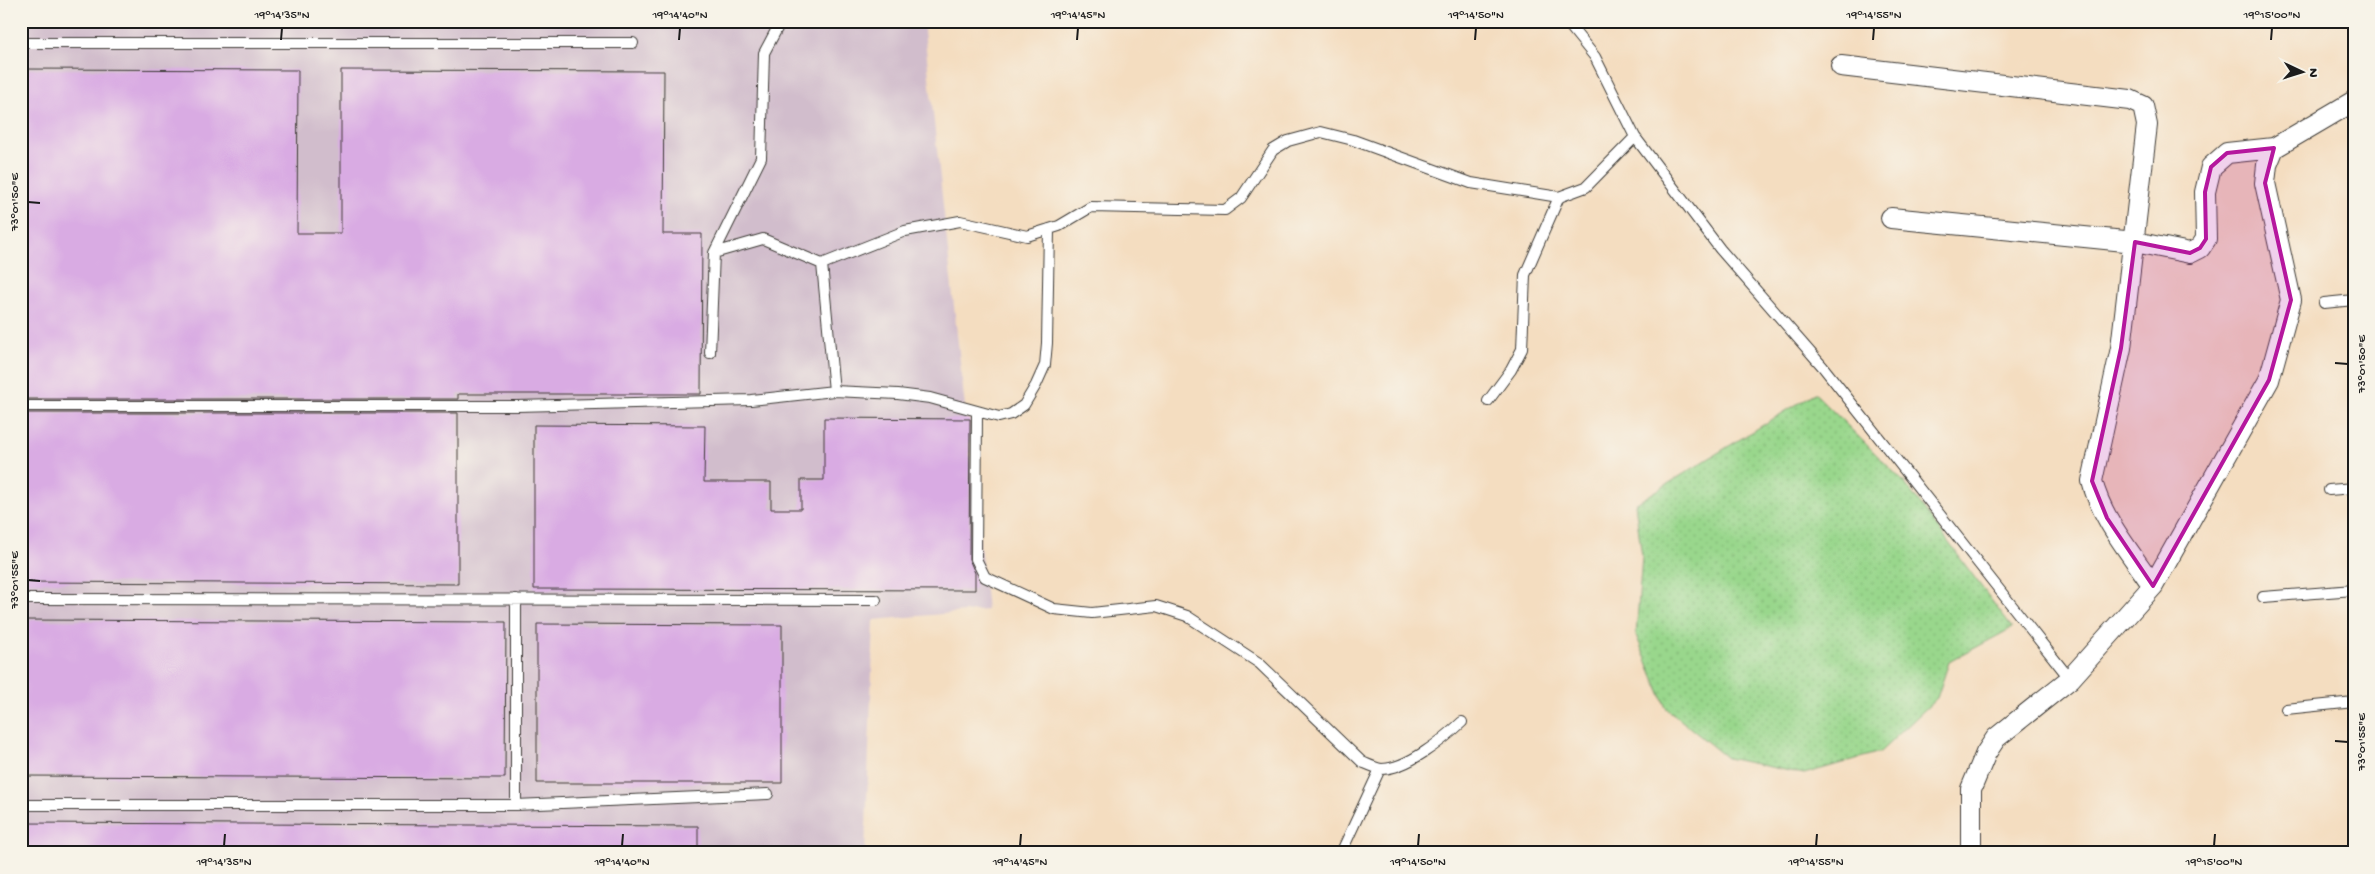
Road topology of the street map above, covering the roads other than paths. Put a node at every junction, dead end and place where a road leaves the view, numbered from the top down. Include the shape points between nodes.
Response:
1 (781, 21) edge
2 (1566, 21) edge
3 (21, 42) edge
4 (633, 43) dead end
5 (1841, 66) dead end
6 (2354, 101) edge
7 (1635, 138) junction
8 (2274, 148) junction
9 (1559, 197) junction
10 (1890, 218) dead end
11 (1049, 229) junction
12 (2135, 242) junction
13 (714, 253) junction
14 (822, 264) junction
15 (2354, 300) edge
16 (2324, 303) dead end
17 (710, 353) dead end
18 (834, 391) junction
19 (1488, 401) dead end
20 (21, 406) edge
21 (977, 411) junction
22 (2354, 488) edge
23 (2329, 490) dead end
24 (2153, 586) junction
25 (2354, 590) edge
26 (2263, 597) dead end
27 (21, 599) edge
28 (516, 599) junction
29 (876, 600) dead end
30 (2070, 679) junction
31 (2354, 702) edge
32 (2286, 708) dead end
33 (1462, 722) dead end
34 (1380, 769) junction
35 (768, 794) dead end
36 (21, 805) edge
37 (516, 805) junction
38 (1341, 853) edge
39 (1970, 853) edge

1 - 13 lane via 764,53 761,158
2 - 7 lane via 1595,57
3 - 4 lane
5 - 12 street via 2130,100 2142,106 2147,125
6 - 8 street
7 - 9 lane via 1586,186
7 - 30 lane via 1720,249 1823,367
8 - 12 street via 2227,153 2211,167 2205,192 2206,239 2200,248 2190,253
8 - 24 street via 2266,165 2265,183 2291,300 2269,380
9 - 11 lane via 1471,182 1353,140 1321,132 1288,141 1274,150 1241,198 1225,210 1091,207
9 - 19 lane via 1525,275 1522,349
10 - 12 street
11 - 14 lane via 1027,236 960,221 905,232
11 - 21 lane via 1045,365 1024,405 1011,414 999,417
12 - 24 street via 2121,348 2092,481 2097,500 2107,518
13 - 14 lane via 763,239
13 - 17 lane
14 - 18 lane
15 - 16 lane
18 - 20 lane via 751,400 516,406
18 - 21 lane via 930,398
21 - 34 lane via 976,559 985,577 1054,609 1092,613 1156,606 1187,616 1259,663 1362,762
22 - 23 lane
24 - 30 street
25 - 26 lane
27 - 28 lane
28 - 29 lane
28 - 37 lane
30 - 39 street via 1996,738 1986,752 1971,789
31 - 32 lane
33 - 34 lane via 1443,740 1401,764
34 - 38 lane
35 - 37 lane
36 - 37 lane

